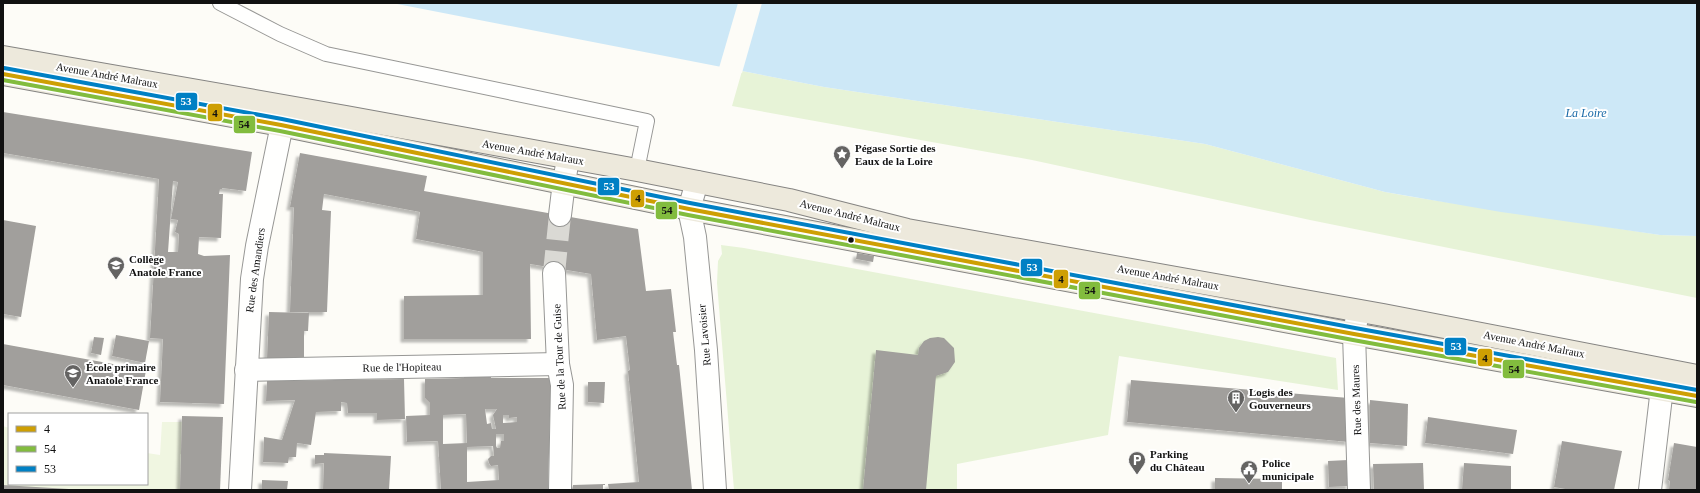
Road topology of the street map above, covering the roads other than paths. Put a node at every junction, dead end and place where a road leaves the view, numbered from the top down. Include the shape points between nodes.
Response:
1 (220, 3) edge
2 (3, 57) edge
3 (3, 74) edge
4 (346, 117) junction
5 (281, 125) junction
6 (568, 159) junction
7 (637, 170) junction
8 (564, 182) junction
9 (697, 182) junction
10 (689, 209) junction
11 (560, 215) tunnel mouth
12 (554, 273) tunnel mouth
13 (1358, 311) junction
14 (1354, 334) junction
15 (558, 364) junction
16 (246, 370) junction
17 (1697, 376) edge
18 (1663, 380) junction
19 (1697, 396) edge
20 (240, 490) edge
21 (560, 490) edge
22 (715, 490) edge
23 (1359, 490) edge
24 (1650, 490) edge

1 - 7 lane via 326,54 647,121
2 - 4 main road, Avenue André Malraux
3 - 5 main road, Avenue André Malraux
4 - 5 street via 321,121 284,115
4 - 6 main road, Avenue André Malraux
5 - 8 main road, Avenue André Malraux
5 - 16 street, Rue des Amandiers via 252,279
6 - 7 main road, Avenue André Malraux
6 - 8 street
7 - 9 main road, Avenue André Malraux
8 - 10 main road, Avenue André Malraux
8 - 11 street
9 - 10 street, Rue Lavoisier
9 - 13 main road, Avenue André Malraux via 789,200 907,230
10 - 14 main road, Avenue André Malraux
10 - 22 street, Rue Lavoisier via 695,236 706,350
12 - 15 street, Rue de la Tour de Guise
13 - 14 street, Rue des Maures
13 - 18 main road, Avenue André Malraux
14 - 18 main road, Avenue André Malraux
14 - 23 street, Rue des Maures
15 - 16 street, Rue de l'Hopiteau
15 - 21 street, Rue de la Tour de Guise via 562,385
16 - 20 street, Rue des Amandiers
17 - 18 main road, Avenue André Malraux
18 - 19 main road, Avenue André Malraux
18 - 24 street

